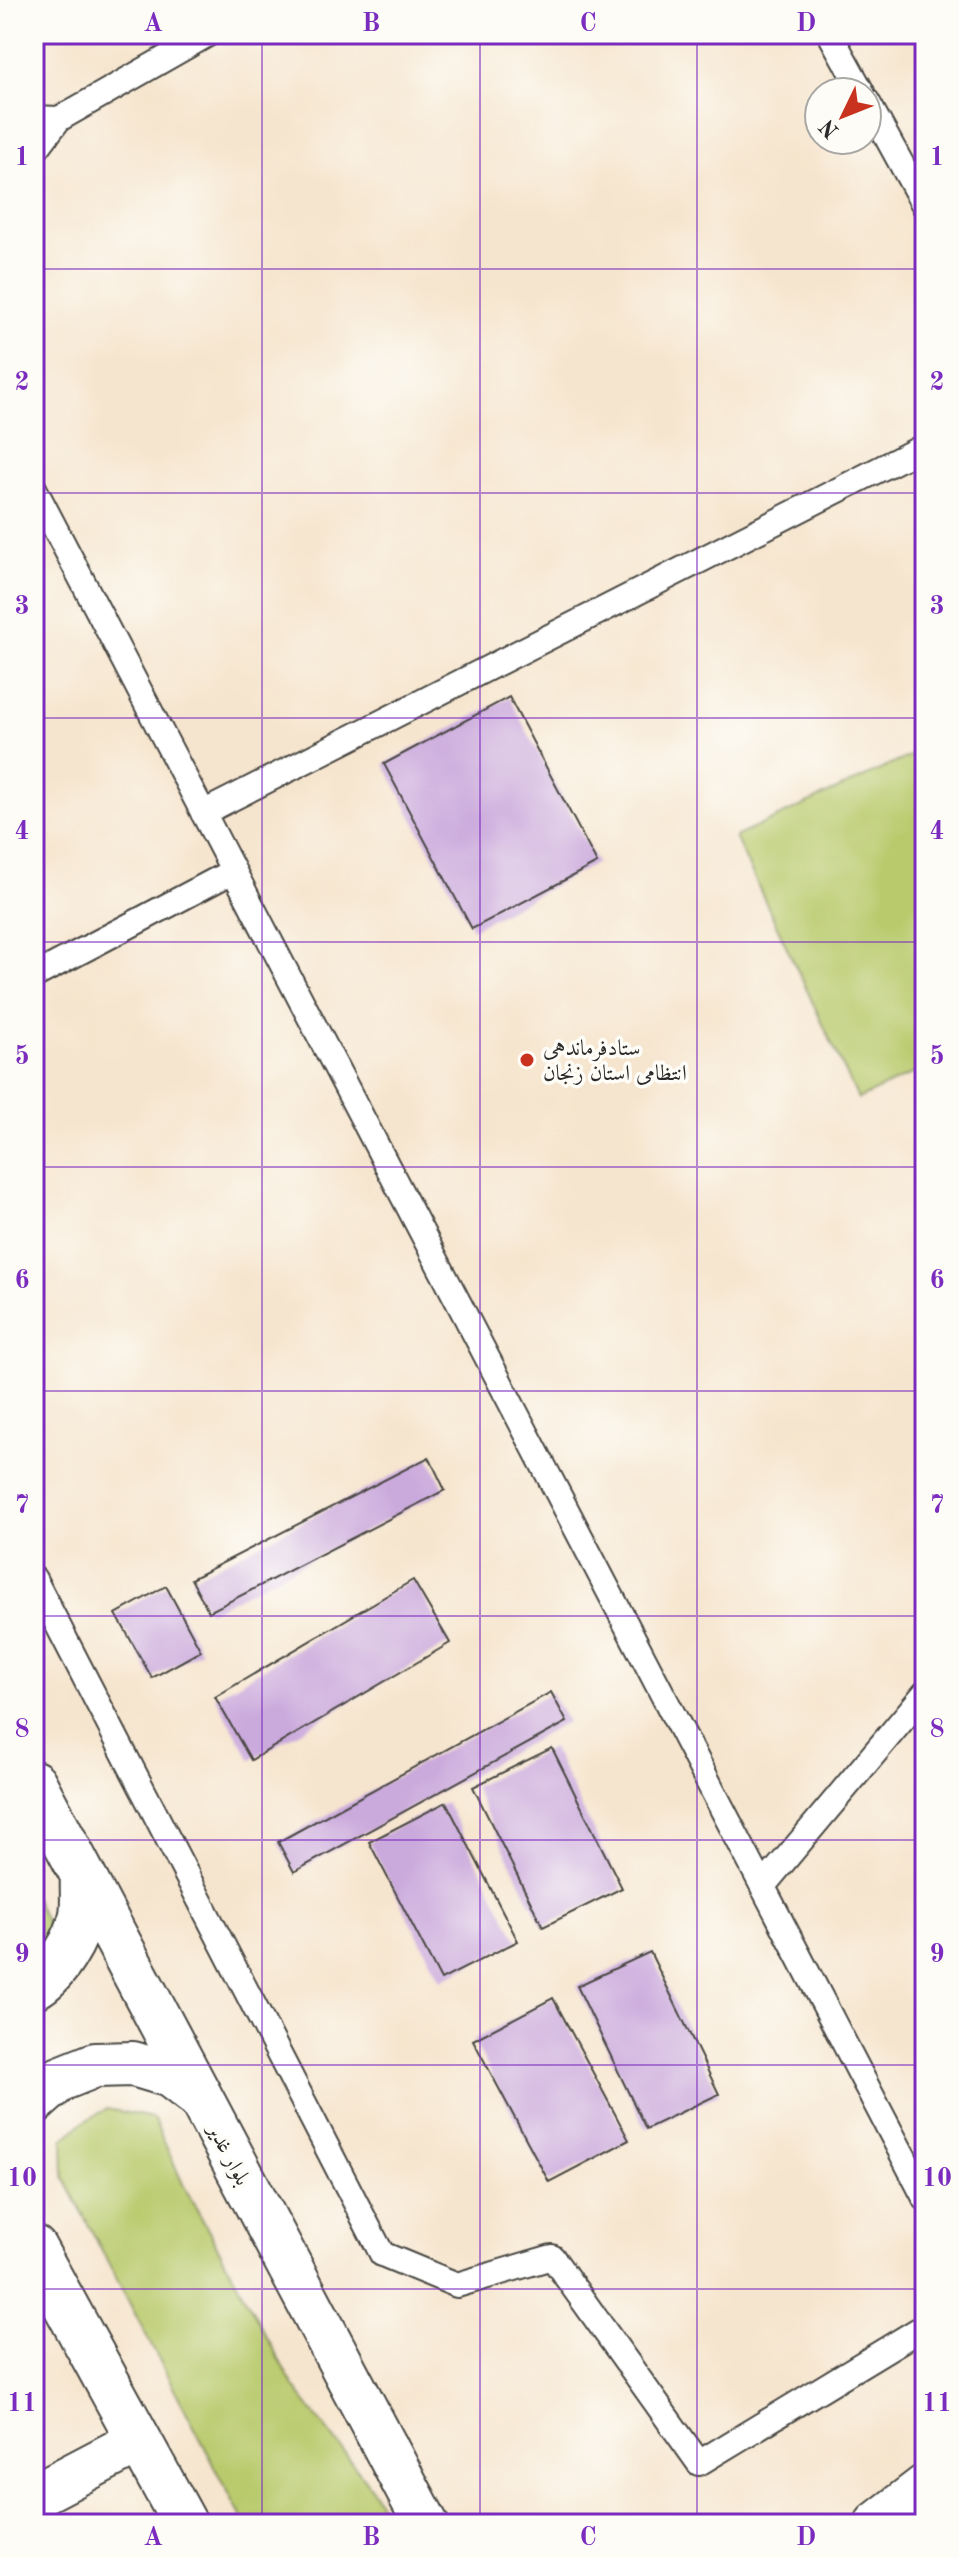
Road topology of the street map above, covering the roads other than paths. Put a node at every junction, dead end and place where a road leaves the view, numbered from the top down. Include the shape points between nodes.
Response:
1 (208, 34) edge
2 (830, 34) edge
3 (853, 76) edge
4 (34, 118) edge
5 (59, 119) junction
6 (883, 130) edge
7 (34, 152) edge
8 (925, 207) edge
9 (925, 446) edge
10 (34, 488) edge
11 (203, 813) junction
12 (233, 871) junction
13 (34, 976) edge
14 (34, 1579) edge
15 (925, 1693) edge
16 (34, 1783) edge
17 (83, 1876) junction
18 (763, 1886) junction
19 (34, 1987) edge
20 (200, 2098) junction
21 (34, 2102) edge
22 (925, 2198) edge
23 (34, 2248) edge
24 (925, 2326) edge
25 (139, 2441) junction
26 (925, 2487) edge
27 (34, 2496) edge
28 (185, 2524) edge
29 (426, 2524) edge
30 (877, 2524) edge

1 - 5 lane
2 - 3 lane
4 - 5 lane
5 - 7 lane
6 - 8 lane
9 - 11 lane
10 - 11 lane
11 - 12 lane
12 - 13 lane
12 - 18 lane
14 - 24 lane via 382,2254 457,2285 552,2257 699,2463
15 - 18 lane
16 - 17 main road, بلوار غدیر
17 - 19 main road via 82,1915 67,1953
17 - 20 main road, بلوار غدیر
18 - 22 lane
20 - 21 main road via 170,2075 121,2064 95,2065 60,2079
20 - 29 main road, بلوار غدیر
23 - 25 main road
25 - 27 main road
25 - 28 main road
26 - 30 main road

